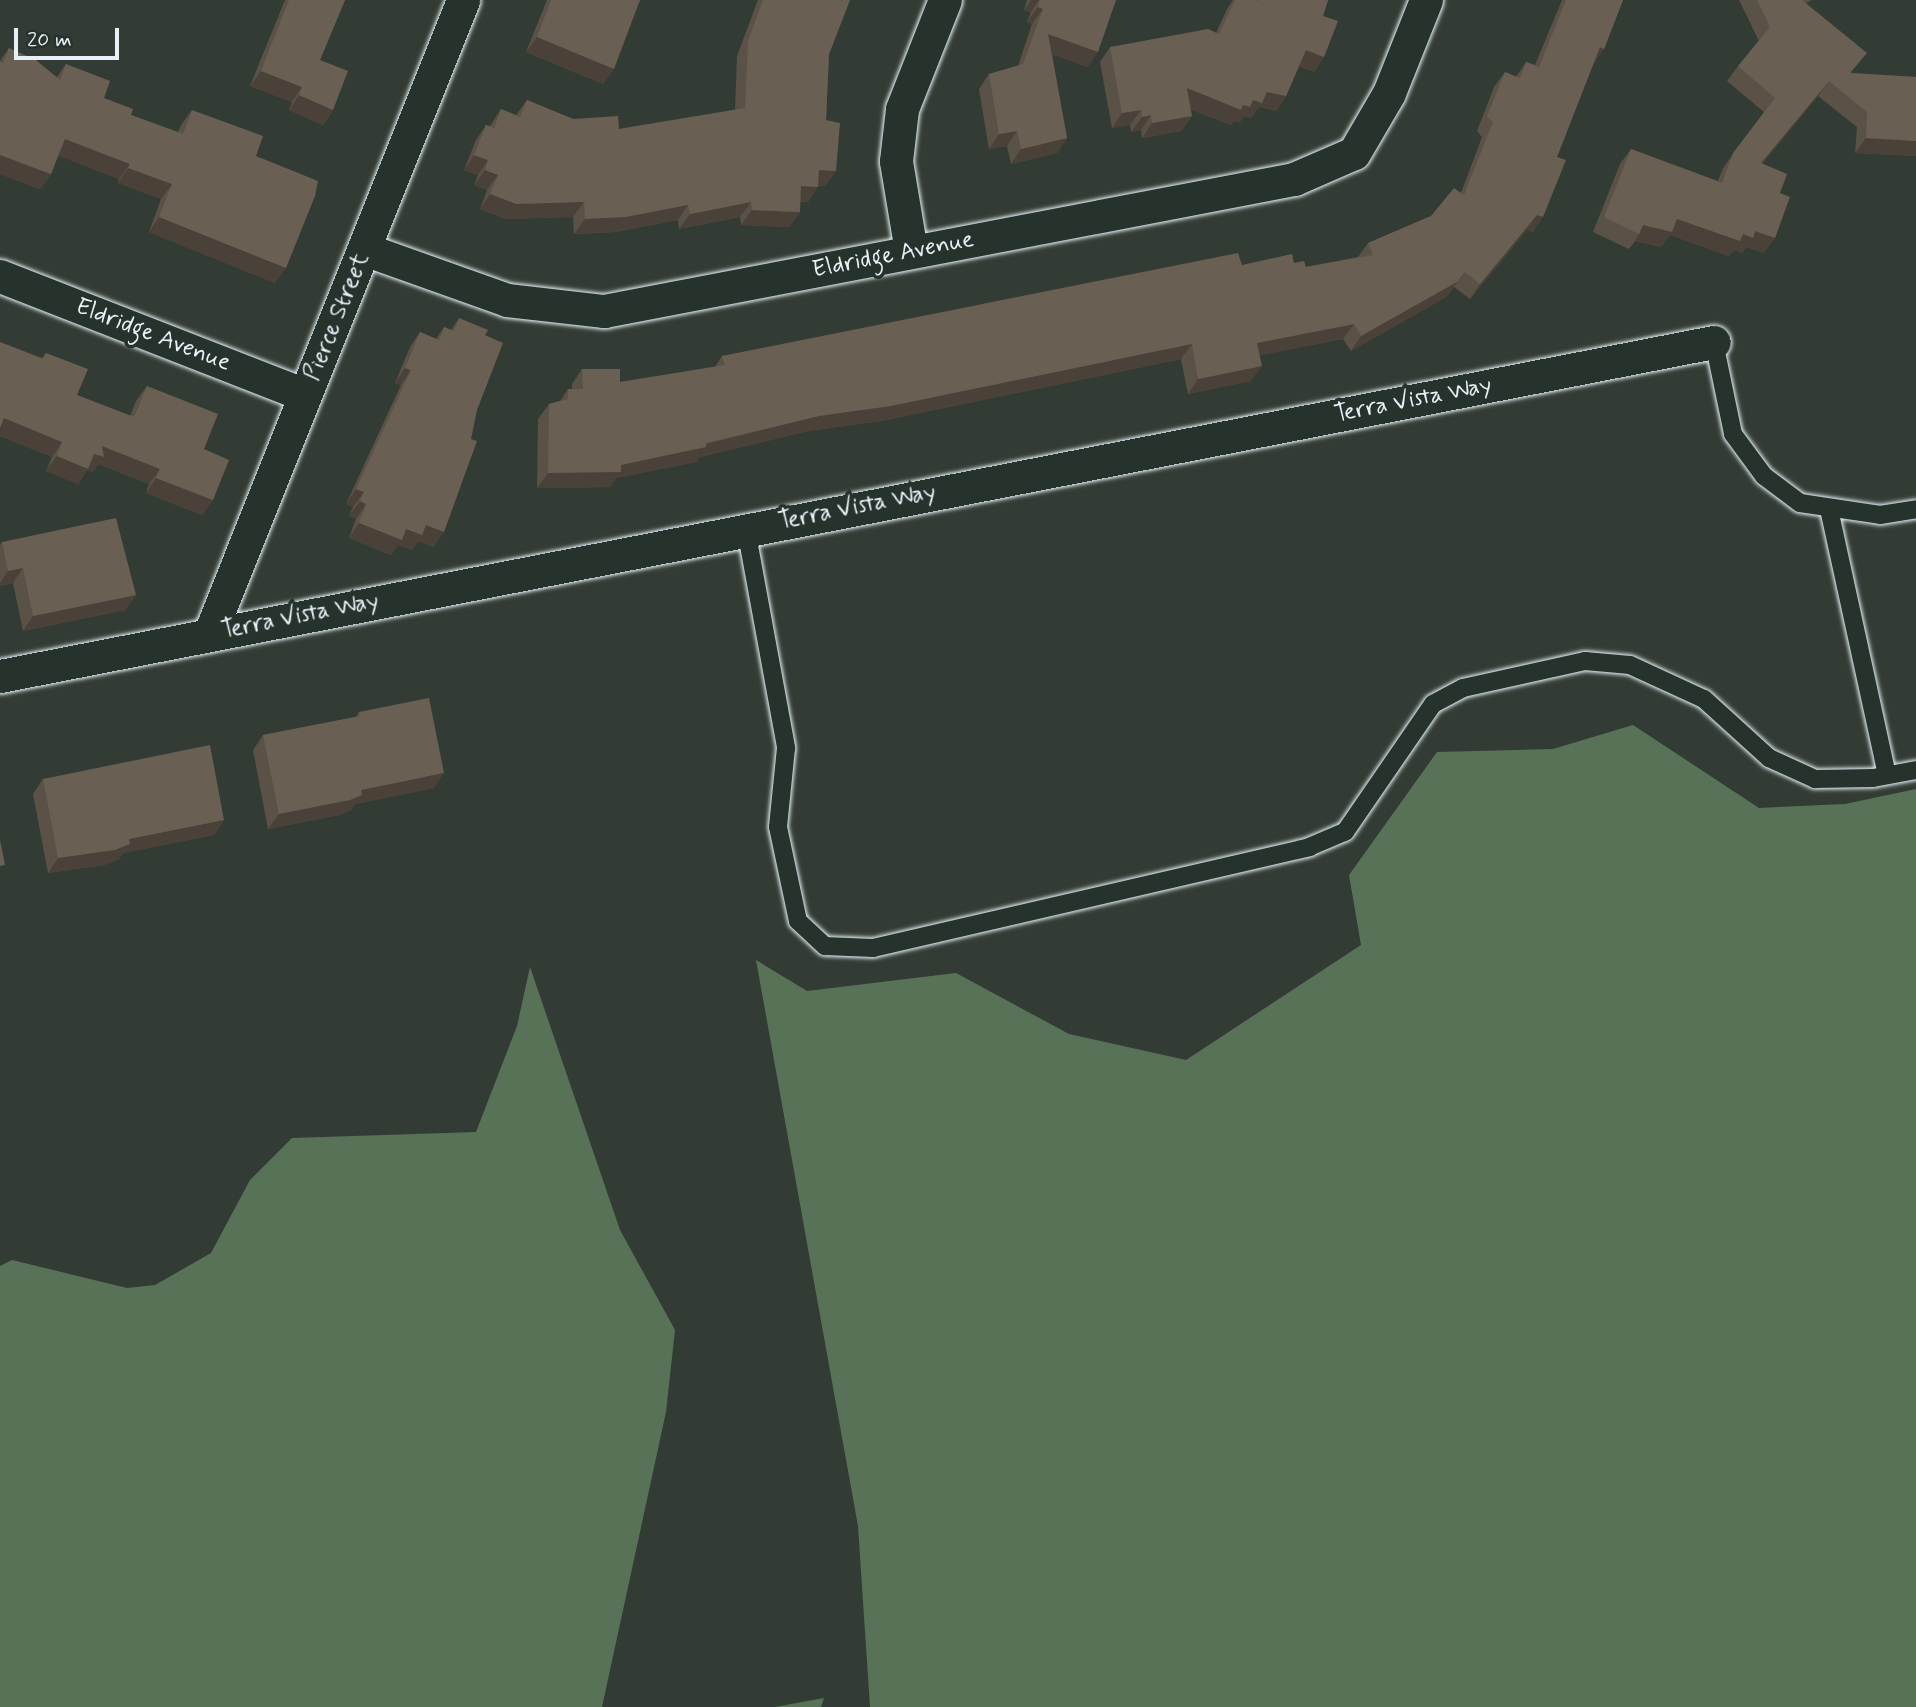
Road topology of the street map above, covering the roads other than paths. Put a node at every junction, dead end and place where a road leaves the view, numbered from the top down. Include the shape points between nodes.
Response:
1 (463, 0) edge
2 (945, 0) edge
3 (1426, 0) edge
4 (364, 249) junction
5 (911, 251) junction
6 (0, 276) edge
7 (1714, 342) joint
8 (305, 395) junction
9 (1829, 509) junction
10 (1916, 509) edge
11 (746, 529) junction
12 (210, 633) junction
13 (0, 676) edge
14 (1916, 770) edge
15 (1887, 775) junction

1 - 4 street, Pierce Street
2 - 5 street via 902,109 896,161
3 - 5 street, Eldridge Avenue via 1389,93 1354,153 1294,179
4 - 5 street, Eldridge Avenue via 507,300 604,310
4 - 8 street, Pierce Street
6 - 8 street, Eldridge Avenue
7 - 9 lane via 1733,434 1764,476 1800,503
7 - 11 street, Terra Vista Way
8 - 12 street, Pierce Street
9 - 10 lane via 1880,515
9 - 15 lane
11 - 12 street, Terra Vista Way
11 - 15 lane via 786,748 778,827 798,921 825,946 873,948 1309,847 1345,832 1433,704 1463,688 1585,661 1630,665 1704,699 1769,758 1815,779
12 - 13 street, Terra Vista Way
14 - 15 lane

